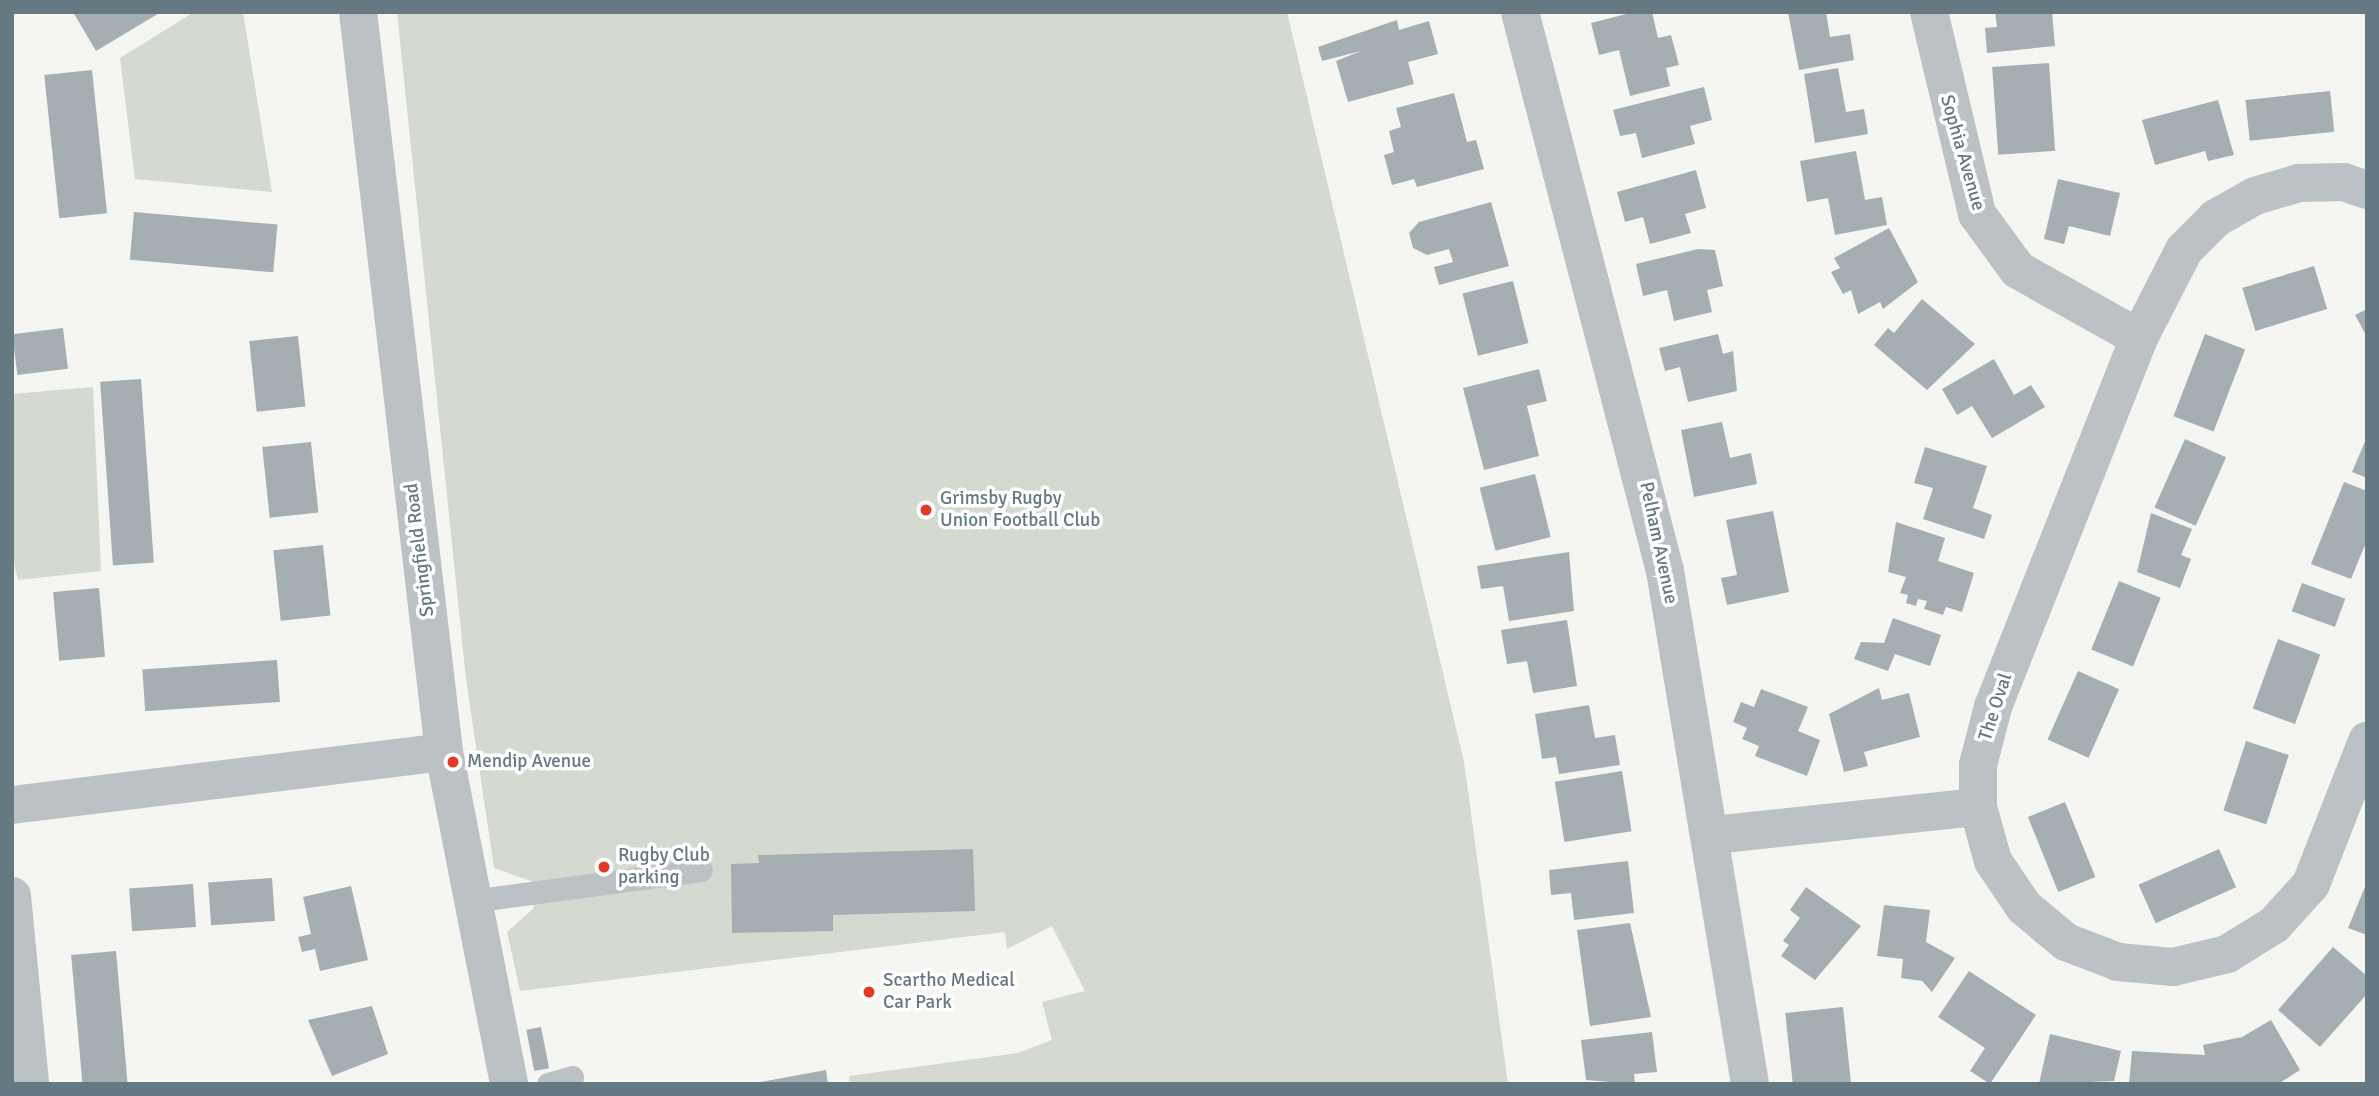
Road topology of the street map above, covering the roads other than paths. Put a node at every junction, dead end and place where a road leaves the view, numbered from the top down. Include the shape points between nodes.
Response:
1 (358, 12) edge
2 (1520, 12) edge
3 (1928, 12) edge
4 (2367, 190) edge
5 (2138, 338) junction
6 (2367, 741) edge
7 (444, 752) junction
8 (12, 805) edge
9 (1978, 807) junction
10 (1714, 835) junction
11 (701, 870) dead end
12 (12, 896) edge
13 (472, 901) junction
14 (572, 1077) dead end
15 (30, 1084) edge
16 (509, 1084) edge
17 (548, 1084) edge
18 (1750, 1084) edge

1 - 7 street, Springfield Road
2 - 10 street, Pelham Avenue via 1621,383 1665,571
3 - 5 street, Sophia Avenue via 1977,214 2018,270
4 - 5 street, The Oval via 2344,182 2299,183 2255,196 2216,218 2185,250
5 - 9 street, The Oval via 1993,707 1978,765
6 - 9 street, The Oval via 2311,884 2274,925 2227,954 2173,967 2118,962 2066,942 2024,907 1993,861
7 - 8 street
7 - 13 street, Springfield Road
9 - 10 street
10 - 18 street, Pelham Avenue
11 - 13 lane
12 - 15 street
13 - 16 street, Springfield Road
14 - 17 lane

